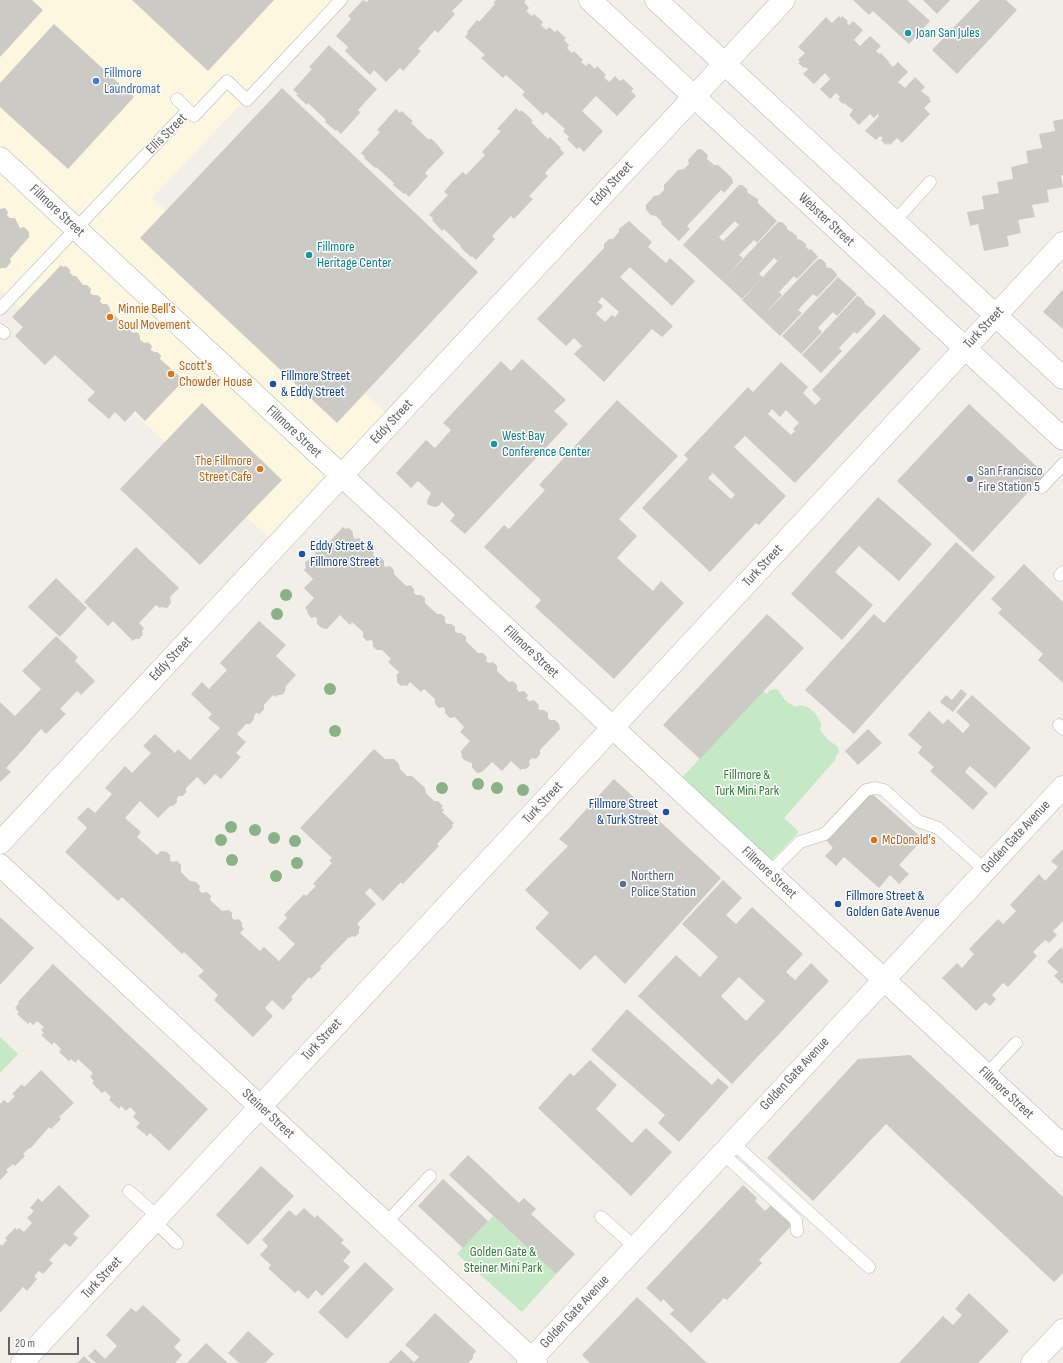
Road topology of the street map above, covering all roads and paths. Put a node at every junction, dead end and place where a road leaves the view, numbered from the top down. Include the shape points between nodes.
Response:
1 (341, 0) edge
2 (590, 0) edge
3 (656, 0) edge
4 (779, 1) edge
5 (725, 64) junction
6 (694, 97) junction
7 (177, 99) dead end
8 (188, 110) junction
9 (0, 158) edge
10 (930, 182) dead end
11 (894, 221) junction
12 (76, 228) junction
13 (1063, 243) edge
14 (0, 309) edge
15 (996, 315) junction
16 (965, 348) junction
17 (1063, 378) edge
18 (1063, 440) edge
19 (1063, 464) edge
20 (342, 476) junction
21 (1042, 487) dead end
22 (613, 728) junction
23 (1063, 787) edge
24 (0, 843) edge
25 (0, 865) edge
26 (985, 870) junction
27 (769, 874) junction
28 (884, 979) junction
29 (1016, 1043) dead end
30 (986, 1075) junction
31 (260, 1107) junction
32 (1063, 1146) edge
33 (727, 1147) junction
34 (430, 1176) dead end
35 (129, 1191) dead end
36 (805, 1209) junction
37 (601, 1216) dead end
38 (156, 1219) junction
39 (386, 1223) junction
40 (177, 1243) dead end
41 (635, 1247) junction
42 (869, 1267) dead end
43 (1063, 1330) edge
44 (532, 1362) edge
45 (22, 1363) edge
46 (1032, 1363) edge

1 - 8 lane, Ellis Street via 247,100 227,81 194,116
2 - 6 main road, Webster Street
3 - 5 main road
4 - 5 main road, Eddy Street
5 - 6 main road, Eddy Street
5 - 11 main road
6 - 16 main road, Webster Street
6 - 20 main road, Eddy Street
7 - 8 lane
8 - 12 lane, Ellis Street
9 - 12 main road, Fillmore Street
10 - 11 lane
11 - 15 main road
12 - 14 lane, Ellis Street
12 - 20 main road, Fillmore Street
13 - 15 main road, Turk Street
15 - 16 main road, Turk Street
15 - 17 main road
16 - 18 main road, Webster Street
16 - 22 main road, Turk Street
19 - 21 lane
20 - 22 main road, Fillmore Street
20 - 24 main road, Eddy Street
22 - 27 main road, Fillmore Street
22 - 31 main road, Turk Street
23 - 26 main road, Golden Gate Avenue
25 - 31 main road, Steiner Street
26 - 27 lane via 938,828 918,821 884,790 875,788 866,790 825,834 800,842
26 - 28 main road, Golden Gate Avenue
27 - 28 main road, Fillmore Street
28 - 30 main road, Fillmore Street
28 - 33 main road, Golden Gate Avenue
29 - 30 lane
30 - 32 main road, Fillmore Street
31 - 38 main road, Turk Street
31 - 39 main road, Steiner Street
33 - 36 lane
33 - 36 lane via 796,1225
33 - 41 main road, Golden Gate Avenue
34 - 39 lane
35 - 38 lane
36 - 42 lane
37 - 41 lane
38 - 40 lane
38 - 45 main road, Turk Street
39 - 44 main road, Steiner Street
41 - 44 main road, Golden Gate Avenue
43 - 46 main road

